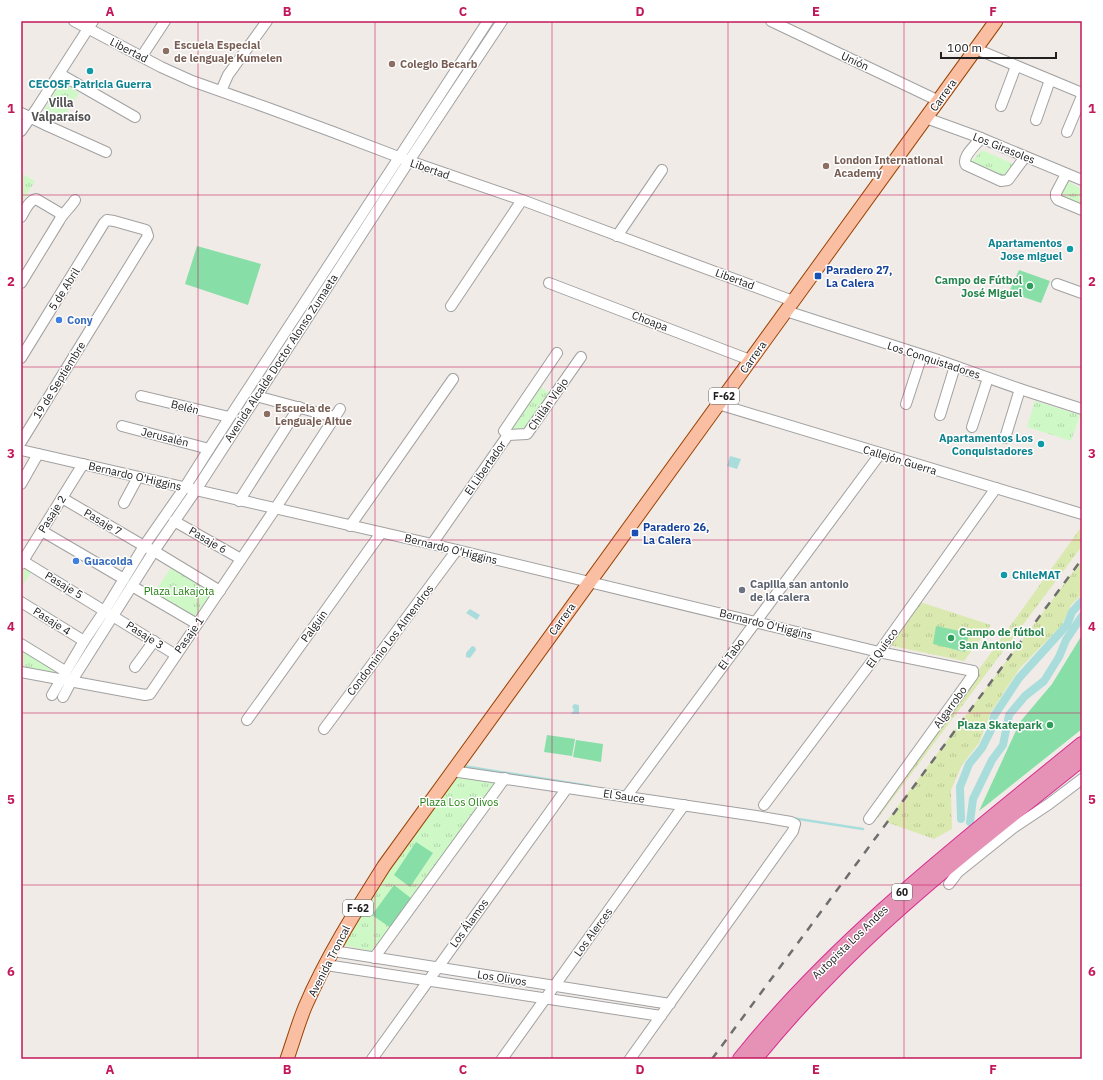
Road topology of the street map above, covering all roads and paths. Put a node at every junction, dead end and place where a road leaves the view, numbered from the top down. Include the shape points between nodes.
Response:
1 (74, 21) edge
2 (165, 21) edge
3 (267, 21) edge
4 (488, 21) edge
5 (502, 21) edge
6 (771, 21) edge
7 (996, 21) edge
8 (90, 25) edge
9 (976, 49) junction
10 (142, 56) junction
11 (1016, 66) junction
12 (60, 74) junction
13 (1050, 80) junction
14 (221, 91) junction
15 (1082, 93) edge
16 (1082, 96) edge
17 (939, 101) junction
18 (1001, 106) dead end
19 (21, 113) edge
20 (30, 117) junction
21 (135, 117) dead end
22 (926, 118) junction
23 (1036, 120) dead end
24 (21, 131) edge
25 (1067, 132) dead end
26 (981, 138) junction
27 (106, 152) dead end
28 (1025, 157) junction
29 (404, 160) junction
30 (662, 170) dead end
31 (1066, 174) junction
32 (1082, 180) edge
33 (75, 200) dead end
34 (522, 200) junction
35 (1082, 210) edge
36 (61, 215) junction
37 (21, 217) edge
38 (107, 220) joint
39 (616, 236) junction
40 (21, 283) edge
41 (549, 283) dead end
42 (1057, 284) dead end
43 (1082, 293) edge
44 (451, 306) dead end
45 (790, 306) junction
46 (557, 353) dead end
47 (922, 355) junction
48 (581, 357) dead end
49 (21, 358) edge
50 (750, 360) junction
51 (955, 366) junction
52 (988, 378) junction
53 (453, 379) dead end
54 (1020, 389) junction
55 (141, 396) dead end
56 (256, 396) junction
57 (718, 404) junction
58 (906, 404) dead end
59 (299, 407) junction
60 (1082, 409) edge
61 (940, 414) dead end
62 (229, 417) junction
63 (122, 426) dead end
64 (972, 427) dead end
65 (508, 435) junction
66 (1005, 438) dead end
67 (21, 442) edge
68 (209, 449) junction
69 (21, 450) edge
70 (38, 454) junction
71 (880, 454) junction
72 (83, 464) junction
73 (138, 477) junction
74 (21, 484) edge
75 (185, 487) junction
76 (996, 488) junction
77 (196, 490) junction
78 (62, 498) junction
79 (239, 501) junction
80 (124, 503) dead end
81 (275, 509) junction
82 (1082, 514) edge
83 (174, 521) junction
84 (350, 526) junction
85 (42, 531) junction
86 (381, 533) junction
87 (432, 544) junction
88 (144, 546) junction
89 (154, 551) junction
90 (456, 551) junction
91 (241, 559) junction
92 (22, 562) edge
93 (124, 579) junction
94 (589, 583) junction
95 (132, 586) junction
96 (220, 591) junction
97 (21, 602) edge
98 (105, 610) junction
99 (114, 616) junction
100 (756, 621) junction
101 (197, 624) junction
102 (84, 641) junction
103 (154, 641) junction
104 (21, 644) edge
105 (879, 652) junction
106 (176, 655) junction
107 (135, 667) dead end
108 (21, 672) edge
109 (63, 675) junction
110 (71, 682) junction
111 (52, 695) dead end
112 (63, 697) dead end
113 (247, 720) dead end
114 (324, 729) dead end
115 (1082, 744) edge
116 (1082, 759) edge
117 (452, 771) junction
118 (505, 778) junction
119 (1082, 780) edge
120 (567, 788) junction
121 (626, 796) junction
122 (684, 805) junction
123 (764, 805) dead end
124 (869, 819) dead end
125 (949, 884) dead end
126 (333, 951) junction
127 (374, 958) junction
128 (326, 965) junction
129 (437, 968) junction
130 (428, 980) junction
131 (554, 986) junction
132 (545, 998) junction
133 (670, 1004) junction
134 (661, 1016) junction
135 (287, 1059) edge
136 (372, 1059) edge
137 (502, 1059) edge
138 (630, 1059) edge
139 (740, 1059) edge
140 (755, 1059) edge

1 - 8 street, Libertad
2 - 10 street
3 - 14 street via 228,76
4 - 29 street, Avenida Alcalde Doctor Alonso Zumaeta
5 - 29 street, Avenida Alcalde Doctor Alonso Zumaeta
6 - 17 street, Unión
7 - 9 main road, Carrera / F-62
8 - 10 street, Libertad
8 - 12 street
9 - 11 street
9 - 17 main road, Carrera / F-62
10 - 14 street, Libertad via 192,81
11 - 13 street
11 - 18 street
12 - 20 street
12 - 21 street
13 - 15 street
13 - 23 street
14 - 29 street, Libertad
16 - 25 street
17 - 22 main road, Carrera / F-62
19 - 20 street
20 - 24 street
20 - 27 street
22 - 26 street, Los Girasoles
22 - 45 main road, Carrera / F-62
26 - 28 street, Los Girasoles
26 - 28 street via 965,158 965,163 1001,181 1008,180
28 - 31 street, Los Girasoles
29 - 34 street, Libertad
29 - 56 street, Avenida Alcalde Doctor Alonso Zumaeta
29 - 62 street, Avenida Alcalde Doctor Alonso Zumaeta
30 - 39 street
31 - 32 street, Los Girasoles
31 - 35 street via 1056,197
33 - 36 street
34 - 39 street, Libertad
34 - 44 street
36 - 37 street via 36,199 30,202
36 - 40 street
38 - 49 street, 5 de Abril
38 - 67 street, 19 de Septiembre via 144,228 148,236
39 - 45 street, Libertad
41 - 50 street, Choapa
42 - 43 street
45 - 47 street, Los Conquistadores
45 - 50 main road, Carrera / F-62
46 - 65 street, El Libertador via 504,431
47 - 51 street, Los Conquistadores
47 - 58 street
48 - 65 street, Chillán Viejo via 527,434
50 - 57 main road, Carrera / F-62
51 - 52 street, Los Conquistadores
51 - 61 street
52 - 54 street, Los Conquistadores
52 - 64 street
53 - 84 street
54 - 60 street, Los Conquistadores
54 - 66 street
55 - 62 street, Belén
56 - 59 street
56 - 77 street, Avenida Alcalde Doctor Alonso Zumaeta
57 - 71 street, Callejón Guerra
57 - 94 main road, Carrera / F-62
59 - 79 street
59 - 81 street, Pasaje 1 via 337,413
62 - 68 street, Avenida Alcalde Doctor Alonso Zumaeta
63 - 68 street, Jerusalén
65 - 87 street, El Libertador
68 - 75 street, Avenida Alcalde Doctor Alonso Zumaeta
69 - 70 street, Bernardo O'Higgins
70 - 72 street, Bernardo O'Higgins
70 - 74 street
71 - 76 street, Callejón Guerra
71 - 100 street, El Tabo
72 - 73 street, Bernardo O'Higgins
72 - 78 street, Pasaje 2
73 - 75 street, Bernardo O'Higgins
73 - 80 street
75 - 77 street, Bernardo O'Higgins
75 - 88 street, Avenida Alcalde Doctor Alonso Zumaeta
76 - 82 street, Callejón Guerra
76 - 105 street, El Quisco
77 - 79 street, Bernardo O'Higgins
77 - 83 street, Avenida Alcalde Doctor Alonso Zumaeta
78 - 85 street, Pasaje 2
78 - 88 street, Pasaje 7
79 - 81 street, Bernardo O'Higgins
81 - 84 street, Bernardo O'Higgins
81 - 91 street, Pasaje 1
83 - 89 street, Avenida Alcalde Doctor Alonso Zumaeta
83 - 91 street, Pasaje 6
84 - 86 street, Bernardo O'Higgins
85 - 92 street, Pasaje 2
85 - 93 street
86 - 87 street, Bernardo O'Higgins
86 - 113 street, Palguin
87 - 90 street, Bernardo O'Higgins
88 - 89 street, Pasaje 7
88 - 93 street, Avenida Alcalde Doctor Alonso Zumaeta
89 - 95 street, Avenida Alcalde Doctor Alonso Zumaeta
89 - 96 street
90 - 94 street, Bernardo O'Higgins
90 - 114 street, Condominio Los Almendros
91 - 96 street, Pasaje 1
92 - 98 street, Pasaje 5
93 - 98 street, Avenida Alcalde Doctor Alonso Zumaeta
94 - 100 street, Bernardo O'Higgins
94 - 117 main road, Carrera / F-62
95 - 99 street, Avenida Alcalde Doctor Alonso Zumaeta
95 - 101 street
96 - 101 street, Pasaje 1
97 - 102 street, Pasaje 4
98 - 99 street, Pasaje 5
98 - 102 street, Avenida Alcalde Doctor Alonso Zumaeta
99 - 103 street, Pasaje 3
99 - 110 street, Avenida Alcalde Doctor Alonso Zumaeta
100 - 105 street, Bernardo O'Higgins
100 - 121 street, El Tabo
101 - 106 street, Pasaje 1
102 - 109 street, Avenida Alcalde Doctor Alonso Zumaeta
103 - 106 street, Pasaje 3
103 - 107 street
104 - 109 street
105 - 123 street, El Quisco
105 - 124 street, Algarrobo via 974,672
106 - 110 street, Pasaje 1 via 148,695
108 - 109 street
109 - 110 street
109 - 111 street, Avenida Alcalde Doctor Alonso Zumaeta
110 - 112 street, Avenida Alcalde Doctor Alonso Zumaeta
115 - 139 highway, Autopista Los Andes / 60 via 871,920 818,971
116 - 140 highway, Autopista Los Andes / 60 via 953,864 862,944 800,1007
117 - 118 street, El Sauce
117 - 126 main road, Avenida Troncal / F-62 via 384,866
118 - 120 street, El Sauce
118 - 127 street
119 - 125 street via 1013,828 958,872
120 - 121 street, El Sauce
120 - 129 street, Los Álamos
121 - 122 street, El Sauce
122 - 131 street, Los Alerces
122 - 133 street, El Sauce via 784,820 795,824 794,831
126 - 127 street, Los Olivos
126 - 128 main road, Avenida Troncal / F-62
127 - 129 street, Los Olivos
128 - 130 street, Los Olivos
128 - 135 main road, Avenida Troncal / F-62 via 305,1008
129 - 130 street, Los Álamos
129 - 131 street, Los Olivos
130 - 132 street, Los Olivos
130 - 136 street, Los Álamos
131 - 132 street, Los Alerces
131 - 133 street, Los Olivos
132 - 134 street, Los Olivos
132 - 137 street, Los Alerces
133 - 134 street
134 - 138 street

